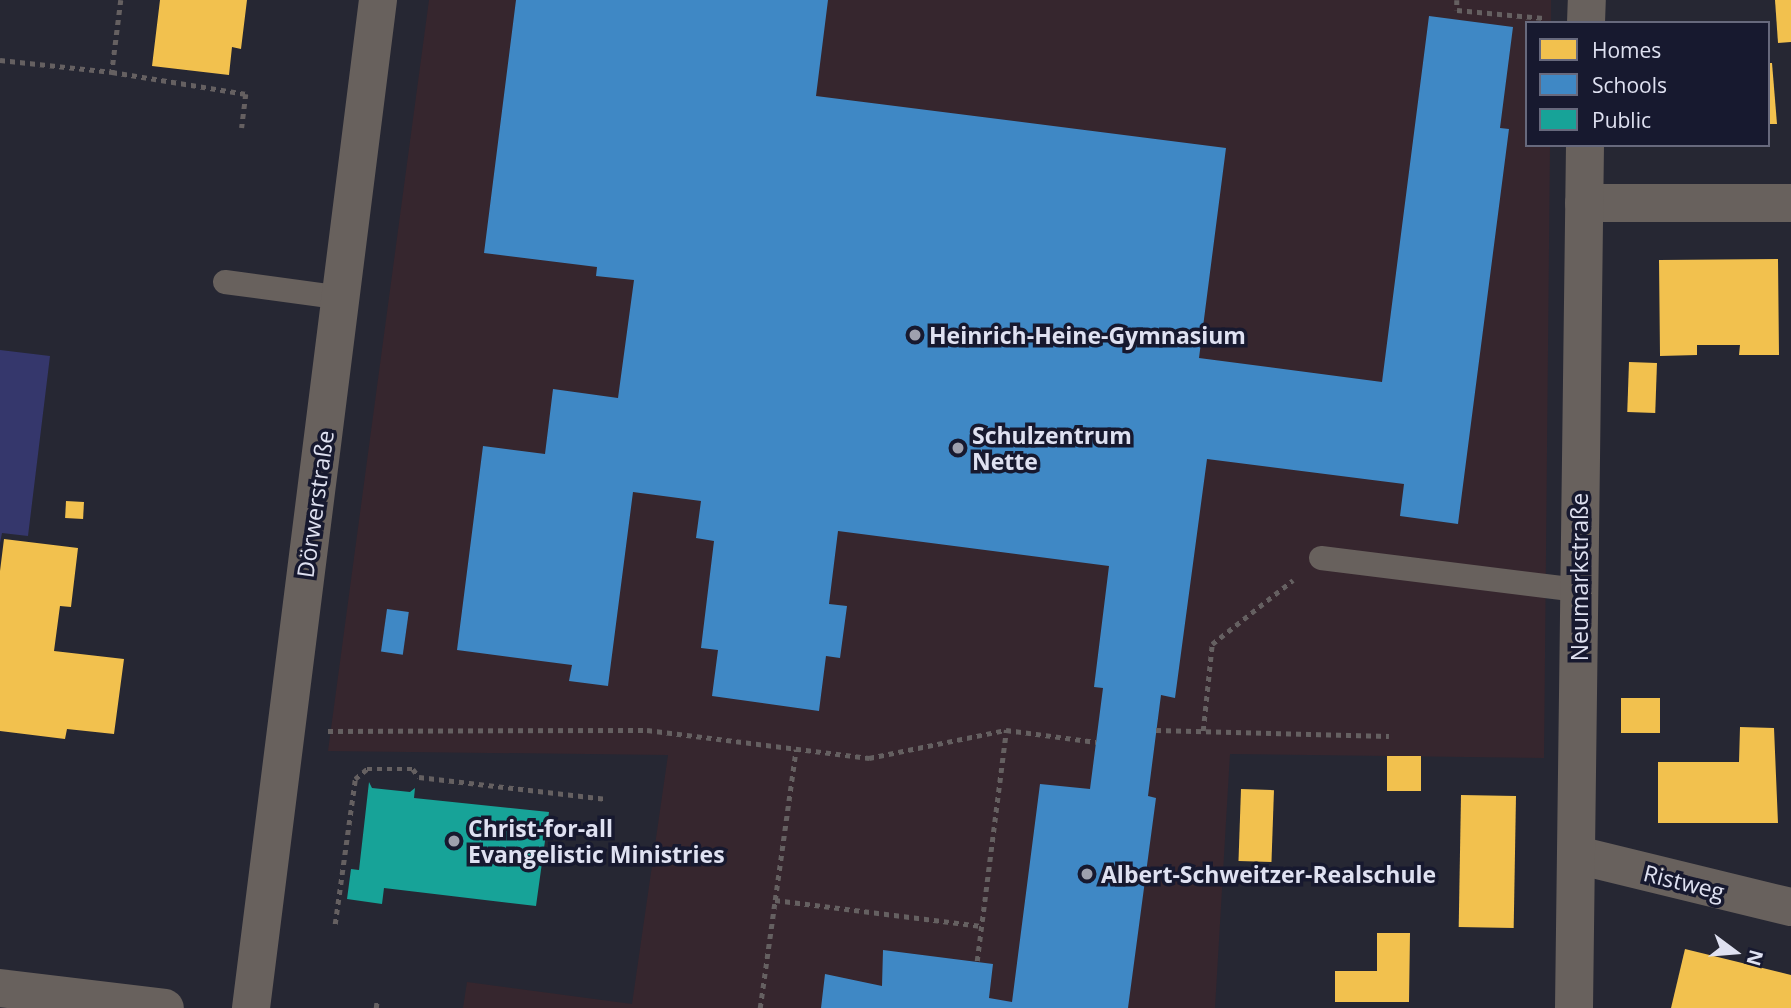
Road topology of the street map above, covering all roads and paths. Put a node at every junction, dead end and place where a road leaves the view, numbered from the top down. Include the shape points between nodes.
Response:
1 (121, 0) edge
2 (379, 0) edge
3 (1457, 0) edge
4 (1587, 0) edge
5 (1575, 21) edge
6 (1586, 21) edge
7 (0, 60) edge
8 (112, 72) junction
9 (242, 128) dead end
10 (1585, 147) edge
11 (1584, 203) junction
12 (1791, 203) edge
13 (225, 282) dead end
14 (344, 298) junction
15 (1321, 558) joint
16 (1578, 590) junction
17 (1006, 730) junction
18 (1156, 730) dead end
19 (1203, 731) junction
20 (323, 732) dead end
21 (1389, 736) dead end
22 (1096, 742) dead end
23 (796, 749) junction
24 (607, 799) dead end
25 (1577, 855) junction
26 (775, 900) junction
27 (1791, 907) edge
28 (335, 924) dead end
29 (981, 926) junction
30 (977, 961) dead end
31 (0, 988) edge
32 (377, 1000) dead end
33 (165, 1008) edge
34 (251, 1008) edge
35 (376, 1008) edge
36 (760, 1008) edge
37 (1574, 1008) edge

1 - 8 path
2 - 14 street, Dörwerstraße
3 - 5 path via 1457,10
4 - 6 street
7 - 8 path
8 - 9 path via 246,94
10 - 11 street, Neumarkstraße
11 - 12 street
11 - 16 street, Neumarkstraße
13 - 14 lane
14 - 34 street, Dörwerstraße
15 - 16 lane
15 - 19 path via 1212,644
16 - 25 street, Neumarkstraße
17 - 22 path
17 - 23 path via 869,758
17 - 29 path
18 - 19 path
19 - 21 path
20 - 23 path via 647,730
23 - 26 path
24 - 28 path via 419,777 413,769 367,769 355,779
25 - 27 street, Ristweg
25 - 37 street, Neumarkstraße
26 - 29 path
26 - 36 path
29 - 30 path
31 - 33 street
32 - 35 path

